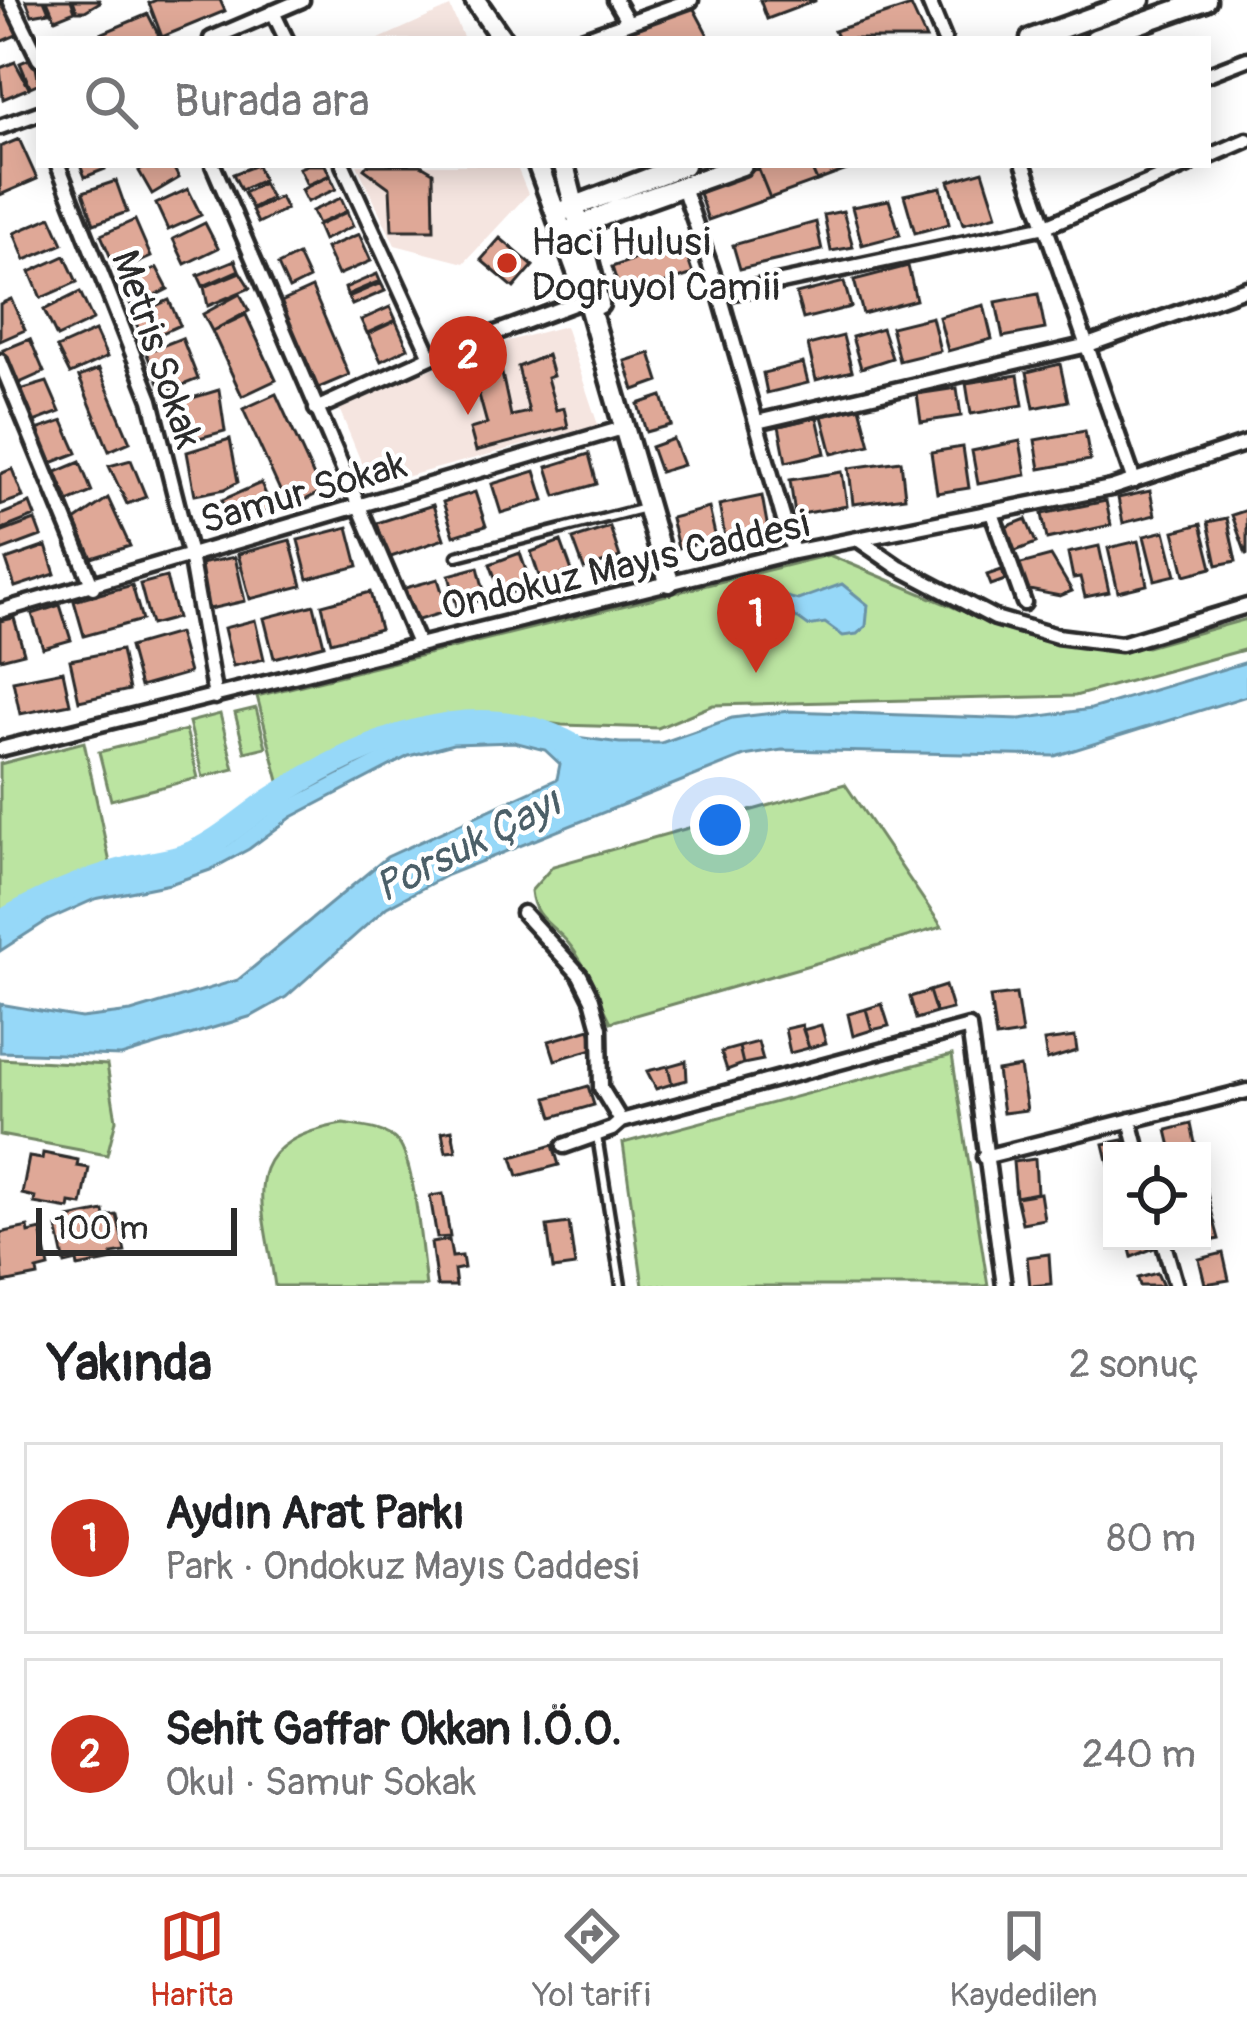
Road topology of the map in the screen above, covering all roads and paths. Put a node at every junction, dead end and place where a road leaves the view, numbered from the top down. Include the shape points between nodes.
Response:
1 (10, 0) edge
2 (302, 0) edge
3 (615, 0) edge
4 (691, 0) edge
5 (928, 0) edge
6 (1140, 0) edge
7 (1206, 0) edge
8 (476, 1) edge
9 (273, 13) junction
10 (628, 22) junction
11 (218, 36) edge
12 (284, 36) edge
13 (487, 36) edge
14 (500, 36) edge
15 (590, 36) edge
16 (943, 36) edge
17 (1039, 36) edge
18 (1104, 36) edge
19 (36, 53) edge
20 (1247, 58) edge
21 (1211, 73) edge
22 (36, 115) edge
23 (0, 127) edge
24 (1247, 140) edge
25 (1211, 156) edge
26 (59, 168) edge
27 (214, 168) edge
28 (344, 168) edge
29 (540, 168) edge
30 (565, 168) edge
31 (678, 168) edge
32 (734, 168) edge
33 (1025, 168) edge
34 (1181, 168) edge
35 (683, 187) junction
36 (568, 220) junction
37 (1046, 226) junction
38 (1247, 288) edge
39 (720, 295) junction
40 (586, 298) junction
41 (1088, 345) junction
42 (431, 357) junction
43 (0, 361) edge
44 (316, 410) junction
45 (757, 422) junction
46 (623, 428) junction
47 (1247, 442) edge
48 (1134, 481) junction
49 (359, 505) junction
50 (647, 507) junction
51 (992, 513) junction
52 (859, 540) junction
53 (794, 552) junction
54 (190, 555) junction
55 (457, 556) dead end
56 (675, 580) junction
57 (93, 586) junction
58 (1024, 603) dead end
59 (1247, 606) edge
60 (0, 611) edge
61 (418, 644) junction
62 (215, 697) junction
63 (0, 748) edge
64 (523, 913) dead end
65 (1247, 1091) edge
66 (621, 1120) junction
67 (1130, 1120) junction
68 (597, 1136) junction
69 (1136, 1142) edge
70 (564, 1146) dead end
71 (984, 1157) junction
72 (1166, 1250) edge
73 (621, 1286) edge
74 (1004, 1286) edge
75 (1176, 1286) edge

1 - 19 street
2 - 9 street
3 - 10 street
4 - 10 street
5 - 16 street
6 - 17 main road
7 - 18 main road
8 - 13 main road
8 - 14 main road
9 - 11 street
9 - 12 street
10 - 15 street
20 - 21 street
22 - 23 street
24 - 25 street
26 - 54 street, Metris Sokak via 151,400
27 - 44 street
28 - 42 street
29 - 36 main road
30 - 36 main road
31 - 36 main road
32 - 35 main road
33 - 37 street
34 - 37 street
35 - 36 main road
35 - 39 street
36 - 40 main road
36 - 56 main road
37 - 39 street
37 - 41 street
38 - 41 street
39 - 45 street
40 - 42 street
40 - 46 main road
41 - 45 street
41 - 48 street
42 - 44 street
43 - 57 street
44 - 49 street
45 - 53 street
46 - 49 street, Samur Sokak
46 - 50 main road
47 - 48 street
48 - 51 street
49 - 54 street, Samur Sokak
49 - 61 street
50 - 55 lane
50 - 56 main road
51 - 52 street
51 - 58 street
52 - 53 street, Ondokuz Mayıs Caddesi
52 - 59 street, Ondokuz Mayıs Caddesi via 995,618 1058,636 1121,644
53 - 56 street, Ondokuz Mayıs Caddesi
54 - 57 street, Samur Sokak
54 - 62 street, Metris Sokak
56 - 61 street, Ondokuz Mayıs Caddesi
57 - 60 street, Samur Sokak
61 - 62 street, Ondokuz Mayıs Caddesi
62 - 63 street, Ondokuz Mayıs Caddesi
64 - 66 street via 592,999 601,1088
65 - 67 street
66 - 68 street
66 - 71 street via 969,1027
67 - 69 street
67 - 71 street
68 - 70 street
68 - 73 lane
71 - 74 street
72 - 75 street

